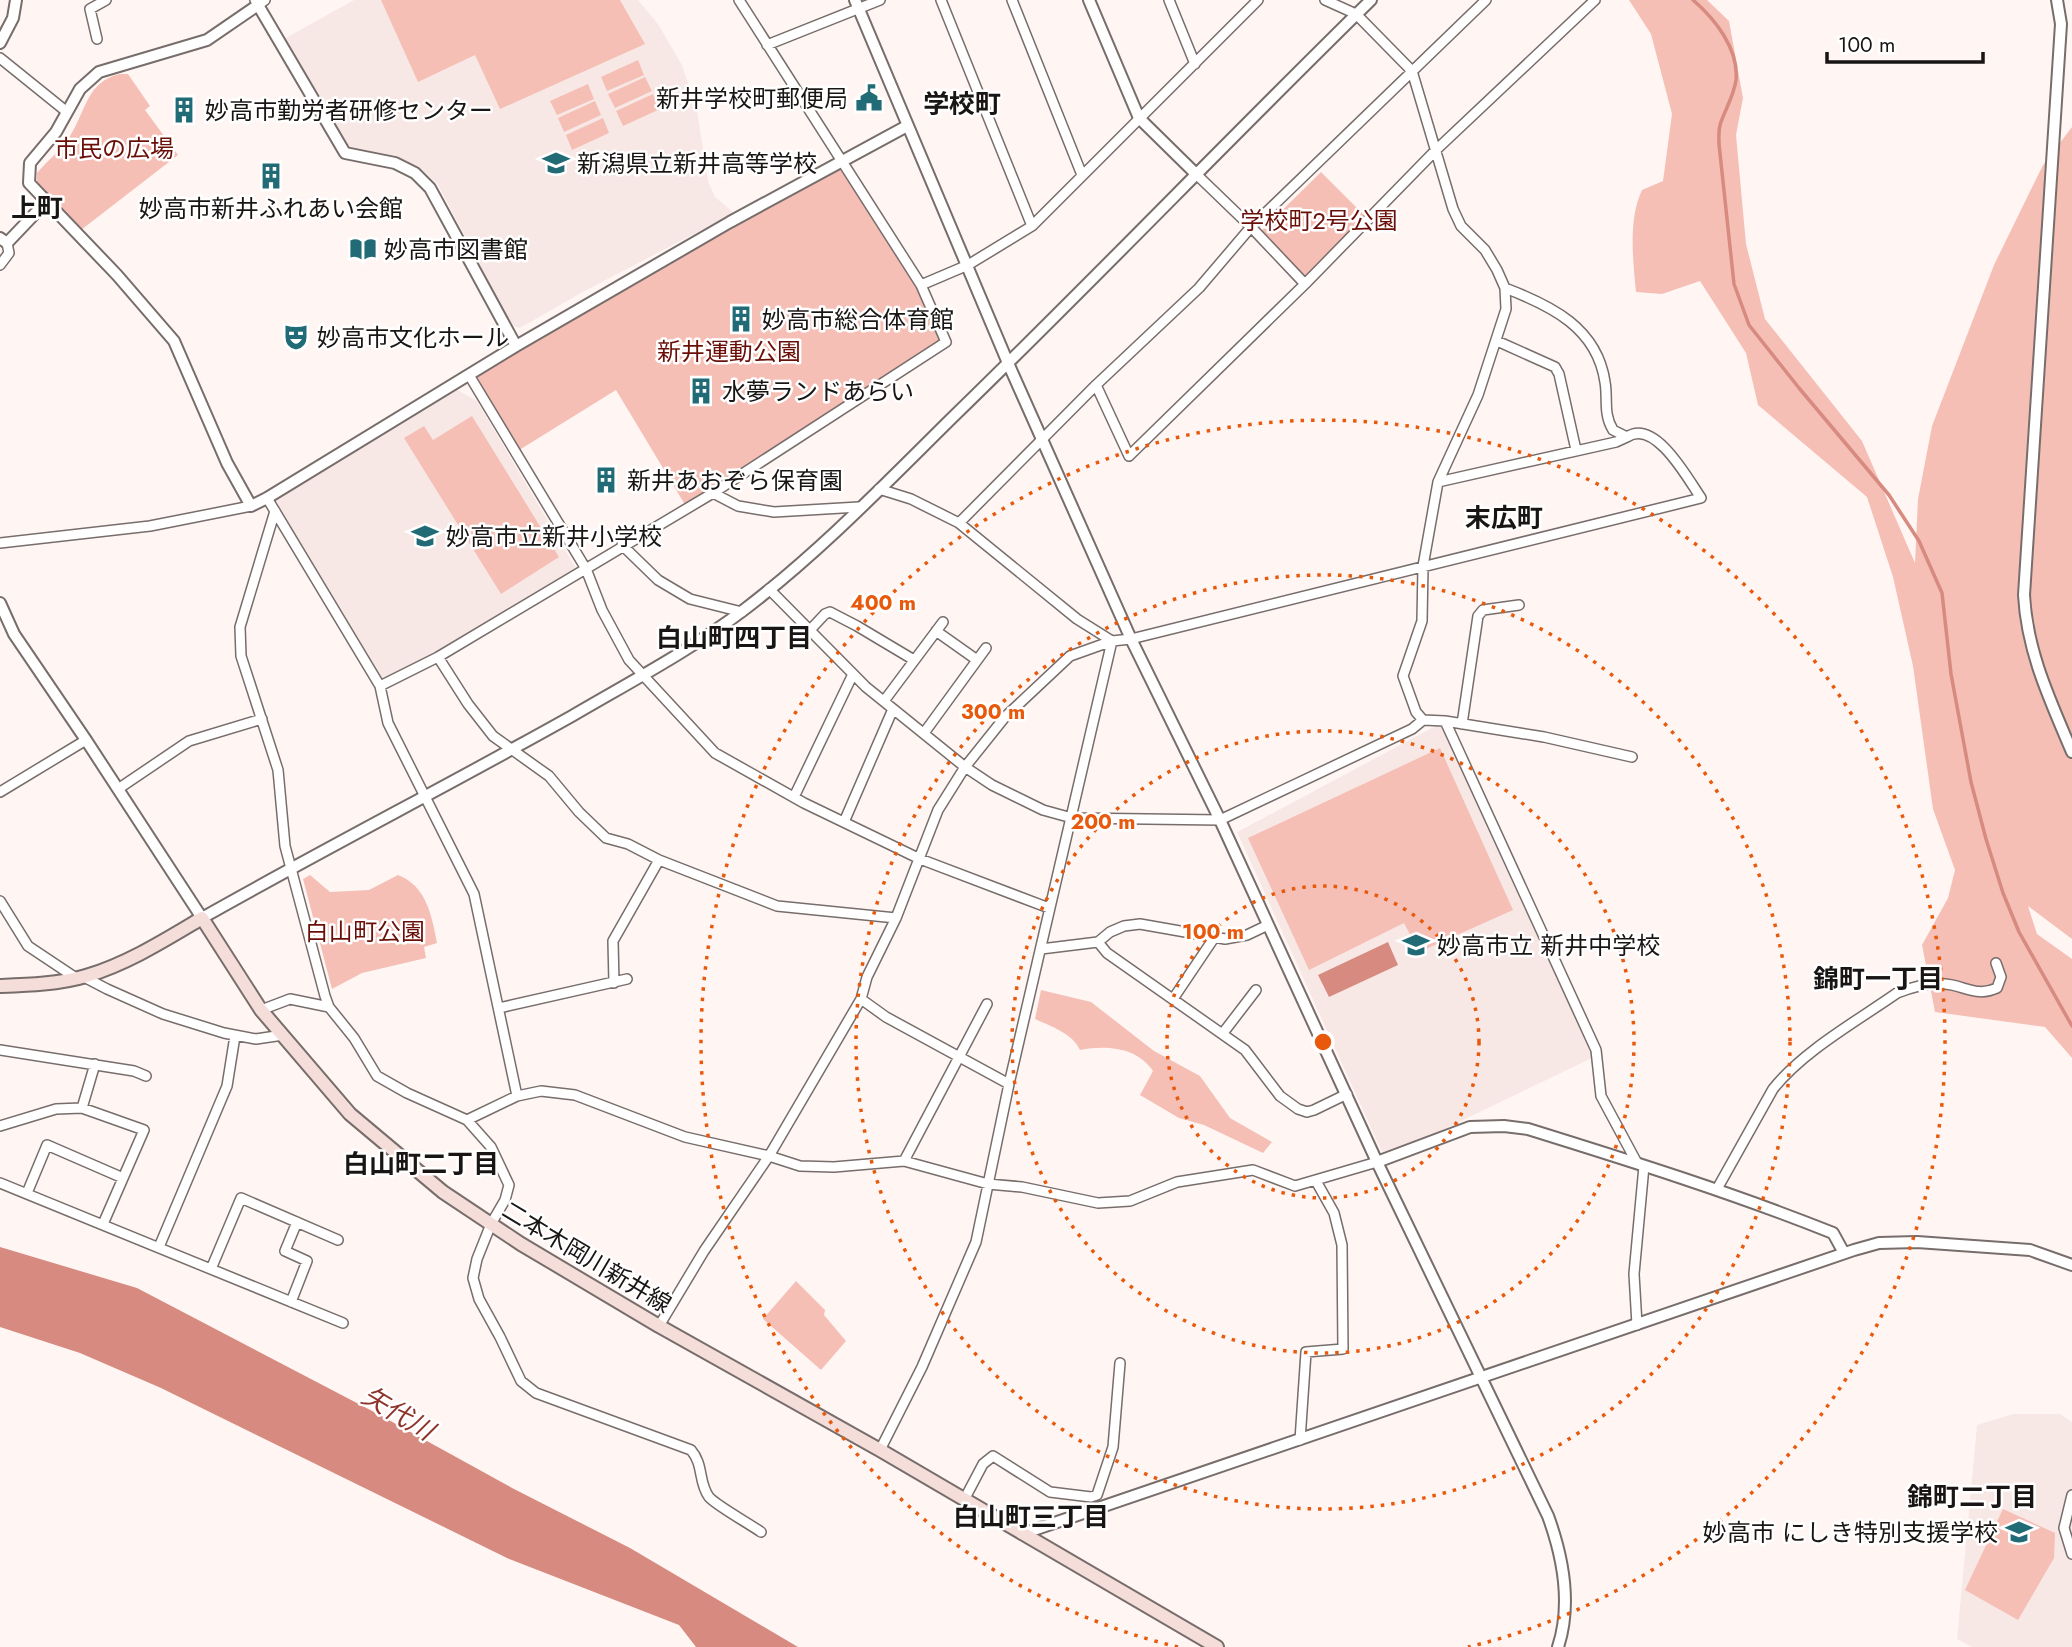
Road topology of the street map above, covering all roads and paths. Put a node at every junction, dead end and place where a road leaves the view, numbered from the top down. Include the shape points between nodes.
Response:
1 (16, 0) edge
2 (106, 0) edge
3 (739, 0) edge
4 (880, 0) edge
5 (941, 0) edge
6 (1012, 0) edge
7 (1089, 0) edge
8 (1169, 0) edge
9 (1258, 0) edge
10 (1325, 0) edge
11 (1371, 0) edge
12 (1486, 0) edge
13 (1595, 0) edge
14 (2057, 0) edge
15 (259, 2) edge
16 (857, 5) edge
17 (1248, 5) edge
18 (1356, 14) junction
19 (97, 39) dead end
20 (0, 43) edge
21 (767, 45) junction
22 (0, 58) edge
23 (1195, 65) junction
24 (1412, 71) junction
25 (67, 112) junction
26 (1139, 118) junction
27 (907, 126) junction
28 (1436, 150) junction
29 (843, 162) junction
30 (1195, 173) junction
31 (1083, 174) junction
32 (46, 202) junction
33 (1032, 226) junction
34 (1251, 227) junction
35 (4, 241) edge
36 (0, 265) edge
37 (968, 265) junction
38 (921, 285) junction
39 (1305, 285) junction
40 (1506, 288) junction
41 (1497, 341) junction
42 (516, 346) junction
43 (1008, 363) junction
44 (469, 375) junction
45 (1096, 385) junction
46 (1627, 437) junction
47 (1043, 439) junction
48 (1577, 450) junction
49 (1438, 482) junction
50 (879, 489) junction
51 (713, 493) junction
52 (267, 498) junction
53 (251, 506) junction
54 (859, 507) junction
55 (275, 511) junction
56 (959, 523) junction
57 (0, 543) edge
58 (622, 545) junction
59 (1423, 566) junction
60 (586, 569) junction
61 (769, 589) junction
62 (0, 603) edge
63 (1519, 605) dead end
64 (742, 611) junction
65 (943, 622) dead end
66 (810, 630) junction
67 (936, 631) junction
68 (1131, 639) junction
69 (1112, 641) junction
70 (986, 648) dead end
71 (438, 657) junction
72 (914, 660) junction
73 (977, 660) junction
74 (853, 674) junction
75 (642, 675) junction
76 (380, 686) junction
77 (884, 701) junction
78 (893, 709) junction
79 (262, 719) junction
80 (1423, 720) junction
81 (1445, 721) junction
82 (1462, 724) junction
83 (924, 733) junction
84 (86, 740) junction
85 (513, 749) junction
86 (2072, 752) edge
87 (1632, 757) dead end
88 (965, 767) junction
89 (118, 789) junction
90 (0, 792) edge
91 (427, 796) junction
92 (793, 797) junction
93 (1072, 818) junction
94 (1220, 820) junction
95 (844, 822) junction
96 (920, 859) junction
97 (659, 860) junction
98 (290, 869) junction
99 (0, 901) edge
100 (1049, 908) junction
101 (202, 918) junction
102 (896, 918) junction
103 (1268, 925) junction
104 (1214, 938) junction
105 (1098, 942) junction
106 (1041, 949) junction
107 (1996, 963) dead end
108 (80, 977) junction
109 (627, 979) dead end
110 (614, 983) junction
111 (0, 986) edge
112 (1256, 990) dead end
113 (861, 999) junction
114 (1173, 999) junction
115 (987, 1004) dead end
116 (329, 1007) junction
117 (499, 1008) junction
118 (261, 1010) junction
119 (1223, 1033) junction
120 (283, 1035) junction
121 (235, 1036) junction
122 (0, 1050) edge
123 (959, 1057) junction
124 (95, 1064) junction
125 (146, 1076) dead end
126 (1009, 1084) junction
127 (1347, 1094) junction
128 (517, 1096) junction
129 (82, 1108) junction
130 (467, 1120) junction
131 (0, 1126) edge
132 (769, 1156) junction
133 (904, 1161) junction
134 (1377, 1162) junction
135 (1640, 1164) junction
136 (123, 1178) junction
137 (1316, 1181) junction
138 (0, 1182) edge
139 (988, 1184) junction
140 (1717, 1189) junction
141 (27, 1193) junction
142 (297, 1222) junction
143 (103, 1224) junction
144 (491, 1224) junction
145 (338, 1240) dead end
146 (159, 1247) junction
147 (1844, 1253) junction
148 (2072, 1265) edge
149 (212, 1269) junction
150 (291, 1302) junction
151 (343, 1323) dead end
152 (1637, 1325) junction
153 (659, 1326) junction
154 (1120, 1363) dead end
155 (1483, 1377) junction
156 (1300, 1440) junction
157 (880, 1450) junction
158 (1097, 1495) junction
159 (2072, 1495) edge
160 (964, 1500) junction
161 (1101, 1508) junction
162 (761, 1532) dead end
163 (1022, 1534) junction
164 (2072, 1554) edge
165 (1217, 1647) edge
166 (1558, 1647) edge

1 - 20 street via 9,30
2 - 19 street via 90,9
3 - 21 street
4 - 16 street
5 - 33 street
6 - 31 street
7 - 26 street
8 - 23 street
9 - 17 street
10 - 18 street
11 - 18 street
12 - 24 street
13 - 28 street
14 - 86 street via 2061,24 2024,595 2032,654
15 - 25 street via 207,40 99,72 80,89
15 - 42 street via 345,153 395,163 430,188
16 - 21 street
16 - 27 street
17 - 23 street
18 - 24 street
18 - 30 street
21 - 29 street
22 - 25 street
23 - 26 street
24 - 28 street
24 - 34 street
25 - 32 street via 30,163 29,183
26 - 30 street
26 - 31 street
27 - 29 street
27 - 37 street
28 - 39 street
28 - 40 street via 1461,226 1485,250
29 - 38 street
29 - 42 street
30 - 34 street
30 - 43 street
31 - 33 street
32 - 35 street
32 - 53 street via 174,341 227,463
33 - 37 street
34 - 39 street
34 - 45 street via 1199,288
35 - 36 street via 9,253
37 - 38 street
37 - 43 street
38 - 51 street via 946,342
39 - 45 street via 1129,456
40 - 41 street via 1506,309
40 - 46 street via 1539,301 1586,335 1605,381 1609,423
41 - 48 street via 1555,367
41 - 49 street via 1478,396
42 - 44 street
43 - 47 street
43 - 50 street
44 - 52 street
44 - 60 street
45 - 47 street
46 - 48 street
46 - 59 street via 1645,434 1667,449 1701,498
47 - 56 street
47 - 68 street
48 - 49 street
49 - 59 street
50 - 54 street
50 - 56 street
51 - 54 street via 738,506 774,512
51 - 58 street
52 - 53 street
52 - 55 street
53 - 57 street via 150,526
54 - 61 street via 822,546
55 - 76 street
55 - 79 street via 240,627 241,656
56 - 69 street via 1077,619
58 - 60 street
58 - 64 street via 658,580 690,599
59 - 68 street
59 - 80 street via 1422,621 1403,676
60 - 71 street
60 - 75 street via 613,630
61 - 64 street
61 - 66 street
62 - 84 street via 14,634
63 - 82 street via 1483,610 1478,616
64 - 75 street
65 - 67 street
66 - 72 street via 830,612
66 - 74 street
67 - 72 street
67 - 73 street
68 - 69 street
68 - 94 street
69 - 88 street via 1070,656 1005,717
69 - 93 street
70 - 73 street
71 - 76 street
71 - 85 street via 493,736
72 - 77 street
73 - 83 street
74 - 77 street
74 - 92 street
75 - 85 street
75 - 92 street via 715,753
76 - 91 street via 388,723
77 - 78 street
78 - 83 street
78 - 95 street
79 - 89 street via 189,740
79 - 98 street via 278,770
80 - 81 street
80 - 94 street
81 - 82 street
81 - 135 street via 1596,1050 1601,1096
82 - 87 street
83 - 88 street
84 - 89 street
84 - 90 street
85 - 91 street
85 - 97 street via 548,776 606,838
88 - 93 street via 992,786
88 - 96 street via 938,810
89 - 101 street
91 - 98 street
91 - 117 street via 474,894
92 - 95 street
93 - 94 street
93 - 100 street
94 - 103 street
95 - 96 street
96 - 100 street
96 - 102 street
97 - 102 street via 777,906
97 - 110 street via 613,942
98 - 101 street
98 - 116 street
99 - 108 street via 28,946
100 - 106 street
101 - 108 main road via 136,956
101 - 118 main road, 二本木岡川新井線
102 - 113 street
103 - 104 street via 1247,935
103 - 127 street
104 - 105 street via 1140,924 1124,926
104 - 114 street
105 - 106 street
105 - 114 street
106 - 126 street
107 - 140 street via 2001,977 1997,988 1986,993 1950,985 1913,986 1800,1061 1773,1088
108 - 111 main road
108 - 121 street via 163,1014
109 - 110 street
110 - 117 street
112 - 119 street
113 - 123 street
113 - 132 street
114 - 119 street
115 - 123 street
116 - 118 street via 289,999
116 - 130 street via 377,1076
117 - 128 street
118 - 120 main road, 二本木岡川新井線
119 - 127 street via 1245,1049 1280,1096 1298,1109 1314,1110
120 - 121 street via 256,1040
120 - 144 main road, 二本木岡川新井線 via 350,1114 443,1192
121 - 146 street via 227,1086
122 - 124 street
123 - 126 street
123 - 133 street
124 - 125 street
124 - 129 street
126 - 139 street
127 - 134 street
128 - 130 street
128 - 132 street via 541,1091 575,1095 685,1137
129 - 131 street via 56,1109
129 - 136 street via 144,1130
130 - 144 street via 491,1147 509,1185
132 - 133 street via 800,1166
132 - 153 street
133 - 139 street
134 - 135 street via 1470,1127 1504,1126 1528,1129
134 - 137 street
134 - 155 street
135 - 140 street
135 - 152 street via 1634,1274
136 - 141 street via 47,1145
136 - 143 street
137 - 139 street via 1295,1186 1253,1170 1177,1182 1130,1201 1098,1203
137 - 156 street via 1334,1213 1342,1245 1343,1349 1306,1352
138 - 141 street
139 - 157 street via 976,1242
140 - 147 street via 1833,1233
141 - 143 street
142 - 145 street
142 - 149 street via 241,1198
142 - 150 street via 285,1251 307,1261
143 - 146 street
144 - 153 main road, 二本木岡川新井線
144 - 162 street via 474,1278 479,1299 521,1381 536,1393 691,1450 700,1460 709,1497
146 - 149 street
147 - 148 street via 1879,1243 1917,1242 2030,1250
147 - 152 street
149 - 150 street
150 - 151 street
152 - 155 street
153 - 157 main road, 二本木岡川新井線
154 - 158 street via 1113,1447
155 - 156 street
155 - 166 street via 1557,1540 1563,1564 1564,1613
156 - 161 street
157 - 160 main road, 二本木岡川新井線
158 - 160 street via 1050,1493 993,1456 983,1464
158 - 161 street
159 - 164 street via 2064,1528
160 - 163 main road, 二本木岡川新井線
161 - 163 street
163 - 165 main road, 二本木岡川新井線

